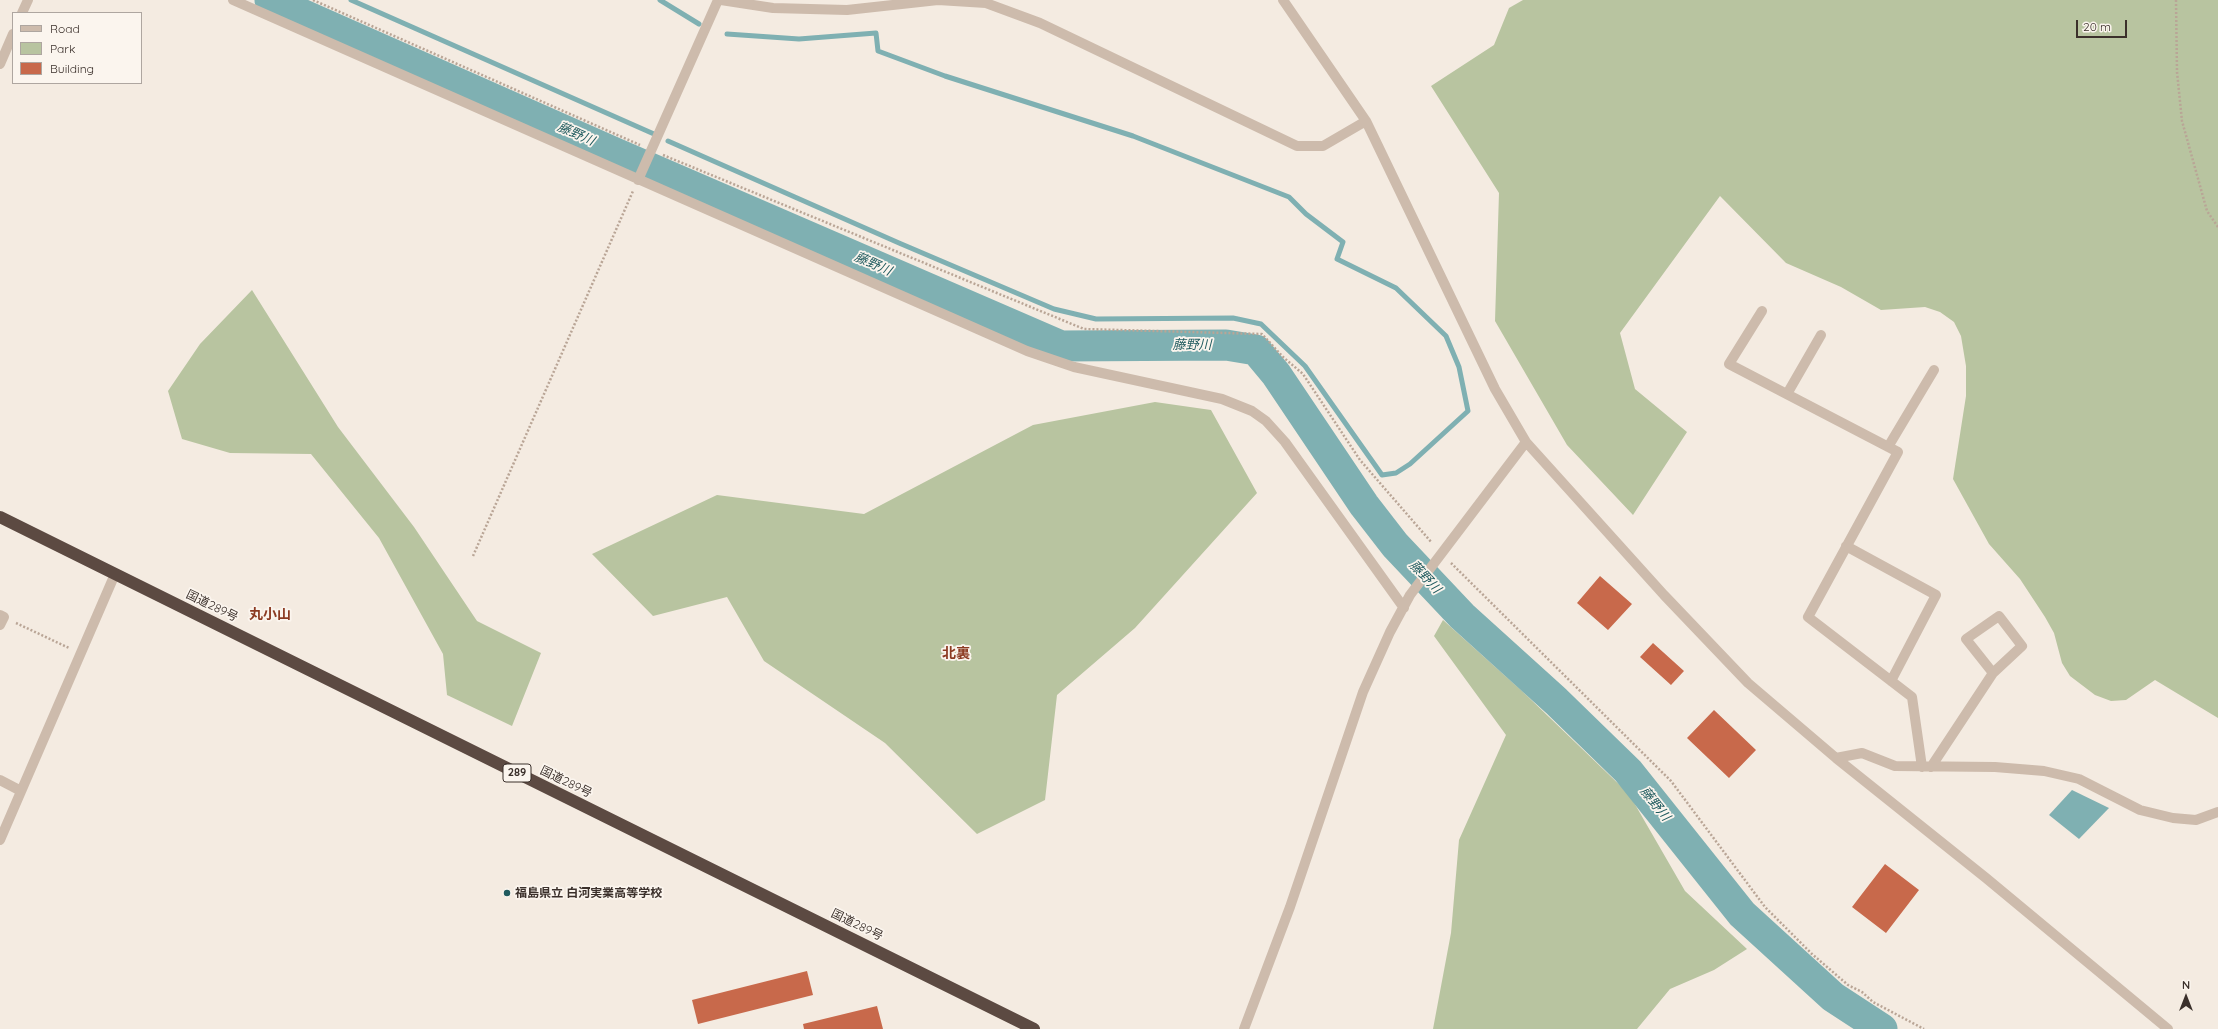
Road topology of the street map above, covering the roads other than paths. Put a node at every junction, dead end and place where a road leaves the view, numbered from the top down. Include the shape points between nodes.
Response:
1 (28, 0) edge
2 (233, 0) edge
3 (720, 0) edge
4 (1283, 0) edge
5 (22, 12) edge
6 (12, 36) edge
7 (0, 64) edge
8 (1366, 121) junction
9 (638, 180) junction
10 (1762, 311) dead end
11 (1821, 335) dead end
12 (1934, 370) dead end
13 (1787, 394) junction
14 (1526, 442) junction
15 (1888, 447) junction
16 (0, 517) edge
17 (1846, 546) junction
18 (115, 574) junction
19 (1404, 608) junction
20 (1993, 673) junction
21 (1891, 681) junction
22 (1836, 758) junction
23 (1926, 767) junction
24 (0, 780) edge
25 (21, 791) junction
26 (2218, 812) edge
27 (0, 840) edge
28 (1034, 1029) edge
29 (1244, 1029) edge
30 (2168, 1029) edge

1 - 5 street
2 - 9 street
3 - 8 street via 773,8 847,10 938,0 986,3 1040,23 1297,146 1323,146
3 - 9 street
4 - 8 street
6 - 7 street
8 - 14 street via 1495,389
9 - 19 street via 1027,351 1074,367 1222,398 1252,411 1266,421 1285,442
10 - 13 street via 1729,364
11 - 13 street
12 - 15 street
13 - 15 street
14 - 19 street via 1435,560 1410,595
14 - 22 street via 1664,595 1748,683
15 - 17 street via 1898,452
16 - 18 highway, 国道289号 / 289
17 - 21 street via 1808,617
17 - 21 street via 1936,595
18 - 25 street
18 - 28 highway, 国道289号 / 289
19 - 29 street via 1362,692 1290,907
20 - 20 street via 2022,646 1999,616 1966,639
20 - 23 street
21 - 23 street via 1912,697
22 - 23 street via 1862,753 1895,766
22 - 30 street
23 - 26 street via 1995,767 2044,771 2079,779 2140,810 2173,818 2196,820
24 - 25 street
25 - 27 street

